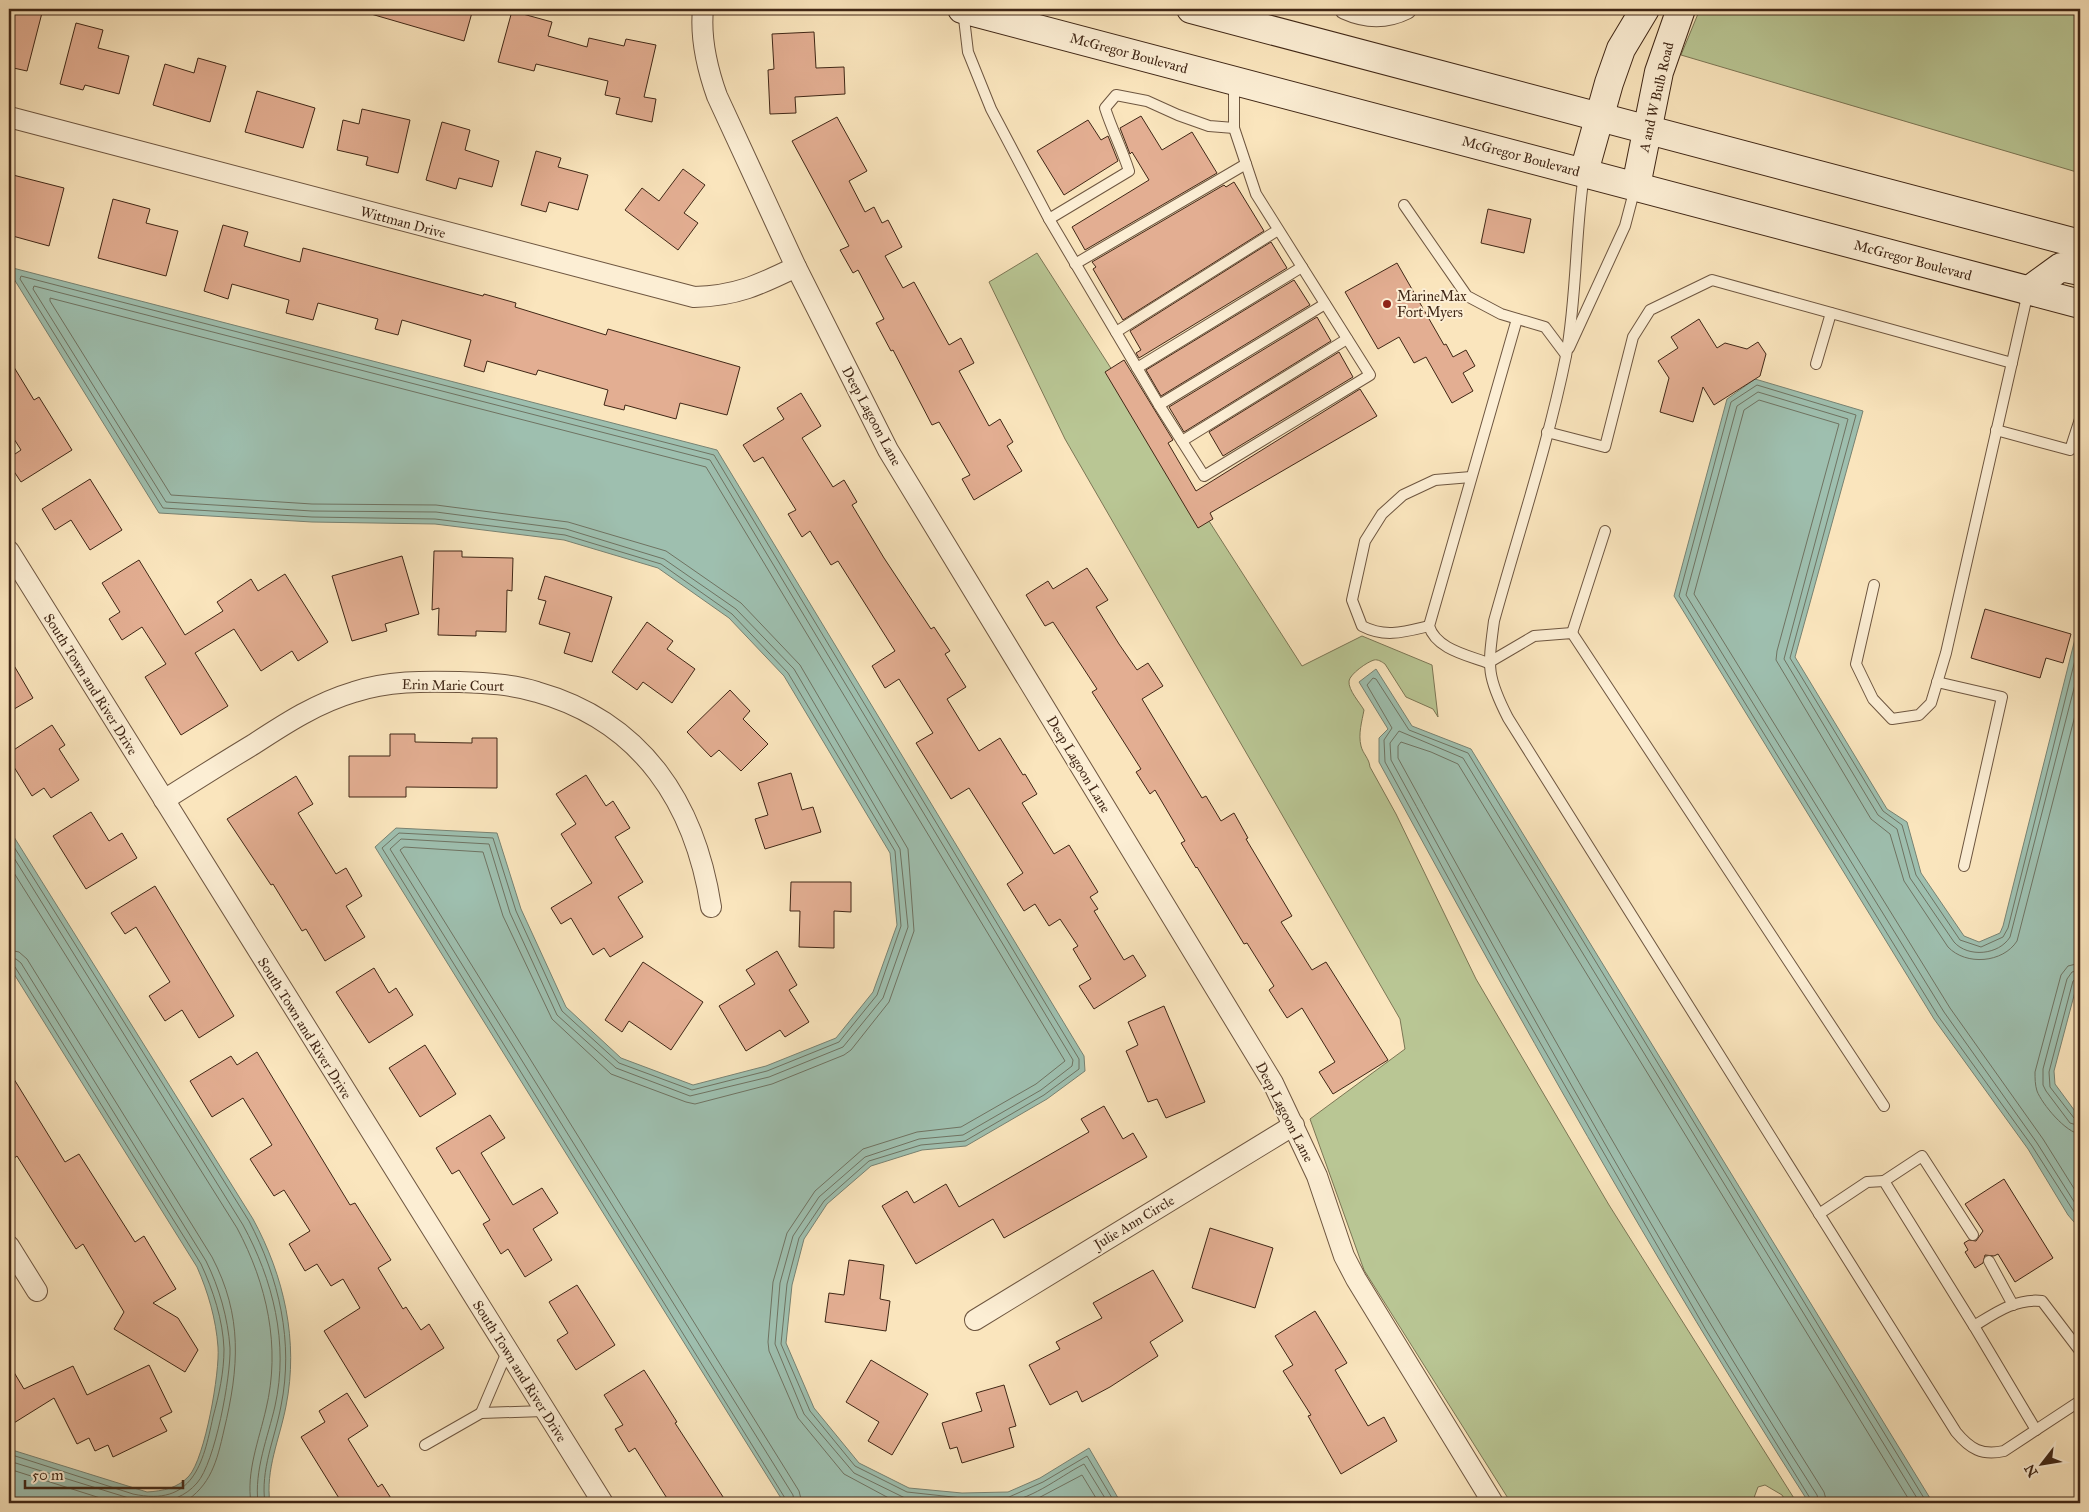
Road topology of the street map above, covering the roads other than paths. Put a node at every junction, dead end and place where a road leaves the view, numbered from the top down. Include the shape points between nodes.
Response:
1 (703, 9) edge
2 (962, 9) edge
3 (1191, 9) edge
4 (1345, 9) edge
5 (1406, 9) edge
6 (1645, 9) edge
7 (1681, 9) edge
8 (1234, 80) junction
9 (1599, 116) junction
10 (9, 117) edge
11 (1234, 128) junction
12 (1649, 130) junction
13 (1246, 164) junction
14 (1584, 172) junction
15 (1636, 186) junction
16 (1404, 205) dead end
17 (1049, 219) junction
18 (1278, 230) junction
19 (2080, 244) edge
20 (1075, 264) junction
21 (796, 267) junction
22 (1302, 267) junction
23 (2080, 271) edge
24 (2028, 291) junction
25 (1325, 304) junction
26 (2080, 304) edge
27 (1831, 313) junction
28 (1516, 319) junction
29 (1116, 332) junction
30 (1347, 338) junction
31 (1566, 355) junction
32 (2012, 363) junction
33 (1816, 364) dead end
34 (1137, 368) junction
35 (1159, 405) junction
36 (2080, 418) edge
37 (1996, 430) junction
38 (1547, 432) junction
39 (1182, 441) junction
40 (1471, 477) junction
41 (1605, 532) dead end
42 (9, 552) edge
43 (1874, 584) dead end
44 (1429, 626) junction
45 (1572, 633) junction
46 (1488, 662) junction
47 (1937, 682) junction
48 (164, 800) junction
49 (1964, 866) dead end
50 (711, 908) dead end
51 (1884, 1106) dead end
52 (1294, 1125) junction
53 (1884, 1181) junction
54 (1819, 1214) junction
55 (1973, 1235) dead end
56 (9, 1246) edge
57 (1989, 1261) dead end
58 (37, 1291) dead end
59 (2014, 1305) junction
60 (975, 1320) dead end
61 (1974, 1326) junction
62 (2080, 1351) edge
63 (508, 1352) junction
64 (2080, 1401) edge
65 (544, 1411) junction
66 (481, 1413) junction
67 (2036, 1430) junction
68 (425, 1445) dead end
69 (603, 1503) edge
70 (1494, 1503) edge

1 - 21 street, Deep Lagoon Lane via 707,69
2 - 8 main road, McGregor Boulevard
2 - 17 lane via 968,52 991,109
3 - 9 main road
4 - 5 street via 1374,17
6 - 9 main road via 1620,49
7 - 12 main road, A and W Bulb Road via 1659,72
8 - 11 lane
8 - 14 main road, McGregor Boulevard
9 - 12 main road
9 - 14 main road
10 - 21 street, Wittman Drive via 694,297 721,297 742,291
11 - 13 lane
11 - 17 lane via 1209,126 1147,100 1116,95 1105,108 1129,171
12 - 15 main road, A and W Bulb Road
12 - 19 main road
13 - 18 lane via 1256,194
13 - 20 lane
14 - 15 main road, McGregor Boulevard
14 - 31 lane
15 - 24 main road, McGregor Boulevard
15 - 31 lane via 1626,226
16 - 28 lane via 1467,296
17 - 20 lane
18 - 22 lane
18 - 29 lane
20 - 29 lane
21 - 52 street, Deep Lagoon Lane via 888,450 1273,1083
22 - 25 lane
22 - 34 lane
23 - 24 main road via 2061,266
24 - 26 main road, McGregor Boulevard
24 - 32 lane
25 - 30 lane
25 - 35 lane
27 - 32 lane
27 - 33 lane
27 - 38 lane via 1712,280 1650,310 1633,338 1605,447
28 - 31 lane via 1545,327
28 - 40 lane
29 - 34 lane
30 - 39 lane
30 - 39 lane via 1370,375 1204,476
31 - 38 lane
32 - 37 lane
34 - 35 lane
35 - 39 lane
36 - 37 lane via 2070,450
37 - 47 lane
38 - 46 lane via 1494,621
40 - 44 lane
40 - 44 lane via 1435,480 1403,495 1382,514 1365,541 1352,600 1362,626 1376,633 1404,632
41 - 45 lane
42 - 48 street, South Town and River Drive
43 - 47 lane via 1856,664 1873,699 1892,719 1919,715 1931,703
44 - 46 lane via 1432,636 1445,646
45 - 46 lane via 1534,636
45 - 51 lane
46 - 54 lane via 1493,689 1508,718
47 - 49 lane via 2002,697
48 - 50 street, Erin Marie Court via 302,713 356,691 415,683 514,686 578,707 622,736 658,771 685,814 701,858
48 - 63 street, South Town and River Drive
52 - 60 street, Julie Ann Circle
52 - 70 street, Deep Lagoon Lane via 1317,1176 1344,1256 1356,1279
53 - 54 lane via 1867,1182
53 - 55 lane via 1922,1156
53 - 61 lane
54 - 67 lane via 1966,1444 1979,1452 1991,1454 2004,1451
56 - 58 street
57 - 59 lane
59 - 61 lane
59 - 62 lane via 2026,1299 2042,1301
61 - 67 lane
63 - 65 street, South Town and River Drive
63 - 66 lane
64 - 67 lane
65 - 66 lane
65 - 69 street, South Town and River Drive
66 - 68 lane

